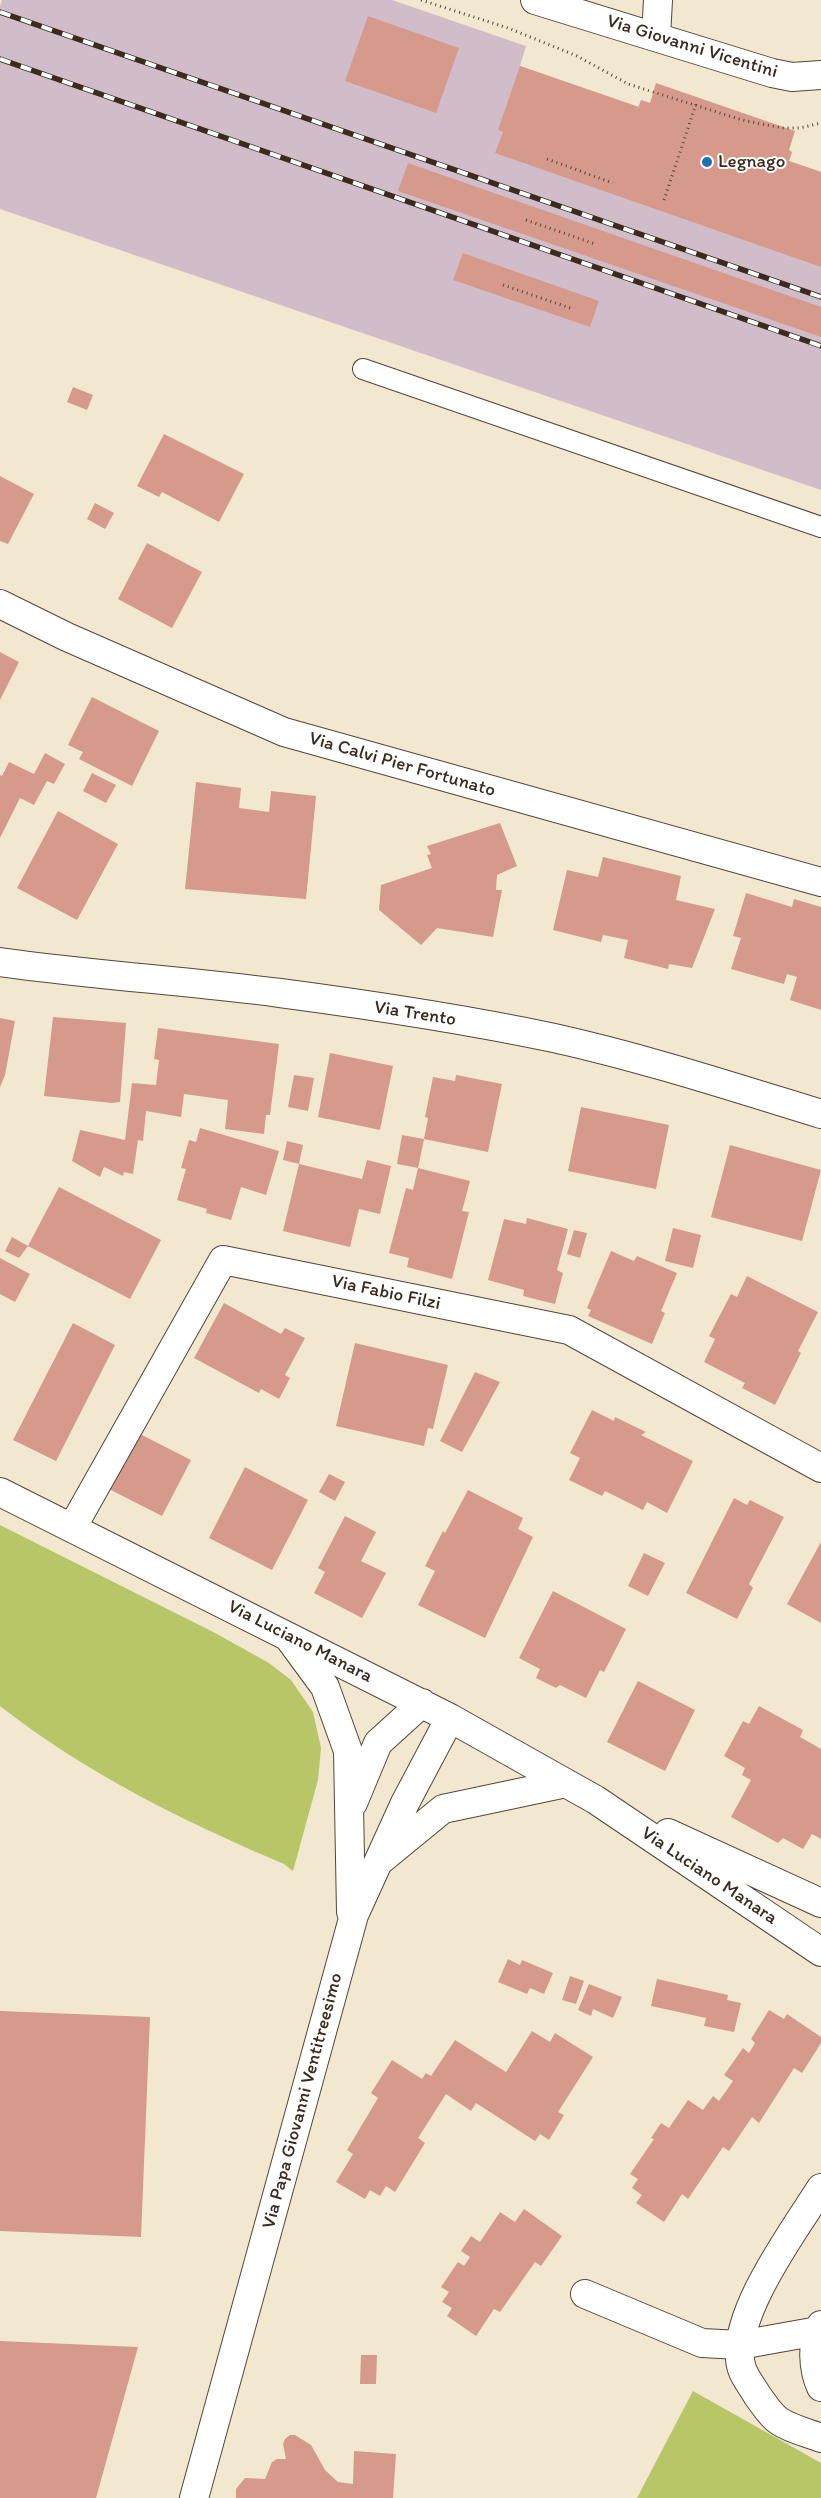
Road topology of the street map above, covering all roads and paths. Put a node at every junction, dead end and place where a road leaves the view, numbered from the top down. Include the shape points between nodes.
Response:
1 (421, 0) edge
2 (438, 0) edge
3 (535, 0) edge
4 (658, 0) edge
5 (436, 4) junction
6 (656, 37) junction
7 (821, 75) edge
8 (696, 104) junction
9 (821, 123) edge
10 (547, 159) dead end
11 (613, 183) dead end
12 (664, 200) dead end
13 (526, 220) dead end
14 (596, 244) dead end
15 (503, 285) dead end
16 (574, 309) dead end
17 (363, 369) dead end
18 (821, 527) edge
19 (0, 604) edge
20 (821, 882) edge
21 (0, 962) edge
22 (821, 1114) edge
23 (821, 1468) edge
24 (0, 1492) edge
25 (72, 1528) junction
26 (285, 1634) junction
27 (422, 1703) junction
28 (450, 1718) junction
29 (566, 1783) junction
30 (596, 1800) junction
31 (349, 1813) junction
32 (377, 1863) junction
33 (821, 1903) edge
34 (351, 1923) junction
35 (821, 1952) edge
36 (821, 2188) edge
37 (585, 2294) dead end
38 (819, 2328) edge
39 (740, 2345) junction
40 (821, 2387) edge
41 (821, 2438) edge
42 (194, 2498) edge

1 - 5 path
2 - 5 path
3 - 6 street, Via Giovanni Vicentini
4 - 6 street
5 - 8 path via 577,56 628,84
6 - 7 street, Via Giovanni Vicentini via 772,73 792,77
8 - 9 path via 742,120 782,128
8 - 12 path
10 - 11 path
13 - 14 path
15 - 16 path
17 - 18 lane
19 - 20 street, Via Calvi Pier Fortunato via 67,637 284,732
21 - 22 street, Via Trento via 280,993 554,1038 692,1074
23 - 25 street, Via Fabio Filzi via 569,1330 223,1260
24 - 25 street, Via Luciano Manara
25 - 26 street, Via Luciano Manara
26 - 27 street, Via Luciano Manara
26 - 31 street via 326,1687 348,1751
27 - 28 street, Via Luciano Manara
27 - 31 street via 378,1743
28 - 29 street, Via Luciano Manara
28 - 32 street, Via Papa Giovanni Ventitreesimo
29 - 30 street, Via Luciano Manara
29 - 32 street via 443,1809
30 - 33 street, Via Luciano Manara
30 - 35 street, Via Luciano Manara
31 - 34 street
32 - 34 street, Via Papa Giovanni Ventitreesimo
34 - 42 street, Via Papa Giovanni Ventitreesimo
36 - 39 street via 764,2277
37 - 39 street via 702,2343
38 - 39 street
38 - 40 street via 815,2353 816,2376
39 - 41 street via 741,2368 764,2406 778,2421

